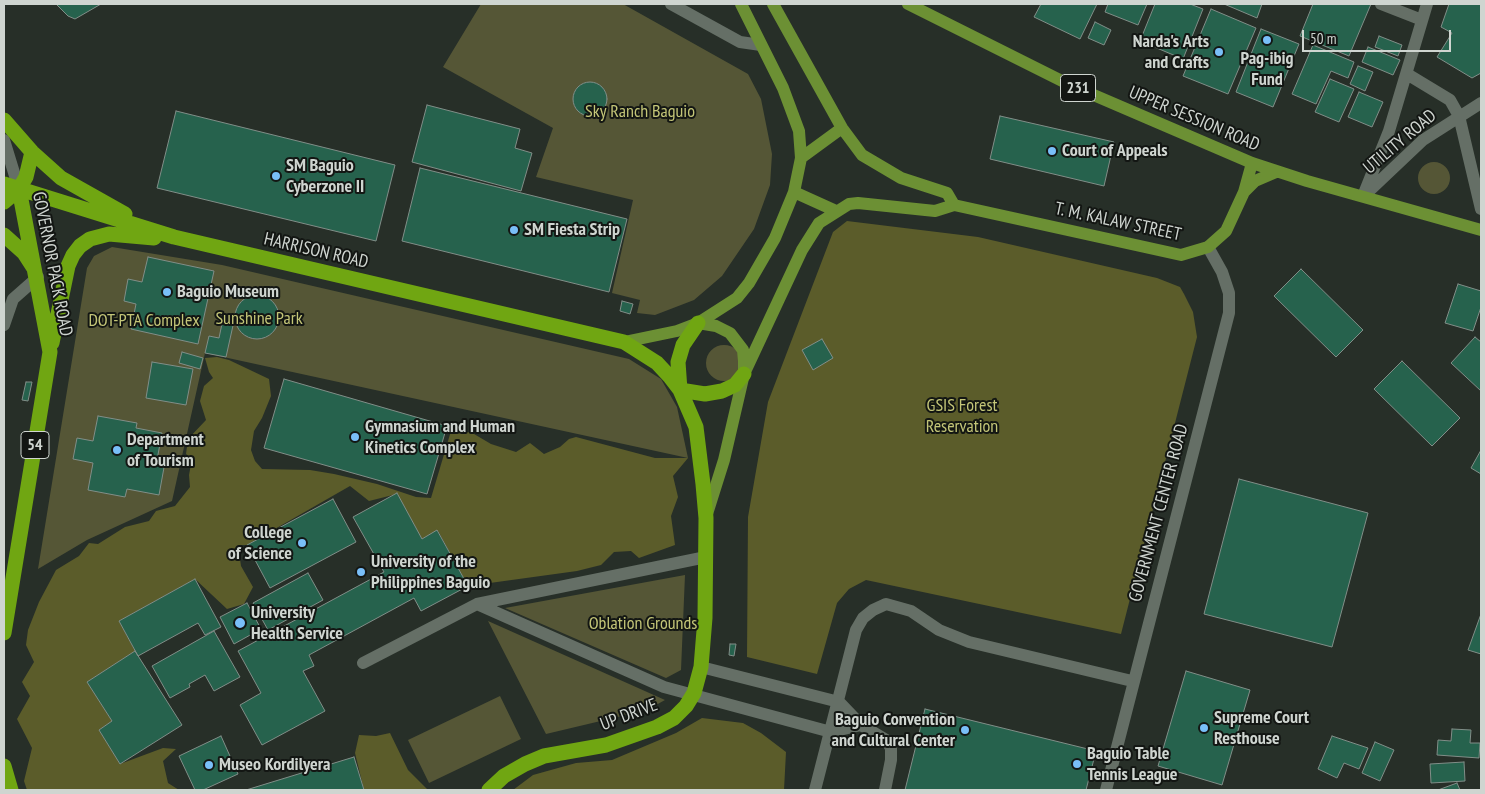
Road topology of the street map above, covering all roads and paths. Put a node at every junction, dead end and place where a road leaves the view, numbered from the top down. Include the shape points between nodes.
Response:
1 (671, 4) edge
2 (741, 4) edge
3 (773, 4) edge
4 (908, 4) edge
5 (1381, 4) edge
6 (1427, 4) edge
7 (1422, 20) junction
8 (761, 45) junction
9 (1407, 74) junction
10 (1481, 103) edge
11 (1460, 116) junction
12 (4, 120) edge
13 (842, 128) junction
14 (4, 140) edge
15 (32, 152) junction
16 (802, 158) junction
17 (1252, 163) junction
18 (1276, 172) junction
19 (4, 184) edge
20 (19, 189) junction
21 (794, 192) junction
22 (1244, 192) junction
23 (1363, 196) junction
24 (4, 202) edge
25 (954, 205) junction
26 (1481, 209) edge
27 (836, 211) junction
28 (1481, 230) edge
29 (4, 235) edge
30 (174, 236) junction
31 (1208, 247) junction
32 (220, 248) junction
33 (37, 275) junction
34 (698, 323) junction
35 (4, 325) edge
36 (624, 342) junction
37 (50, 352) junction
38 (744, 374) junction
39 (680, 390) junction
40 (706, 518) junction
41 (706, 557) junction
42 (477, 604) junction
43 (4, 634) edge
44 (363, 663) dead end
45 (701, 667) junction
46 (1132, 682) junction
47 (694, 694) junction
48 (839, 702) junction
49 (861, 725) junction
50 (831, 732) junction
51 (4, 766) edge
52 (11, 790) edge
53 (489, 790) edge
54 (814, 790) edge
55 (885, 790) edge
56 (1106, 790) edge

1 - 8 street via 740,42
2 - 8 main road
3 - 13 main road, T. M. KALAW STREET
4 - 17 main road, UPPER SESSION ROAD / 231 via 1068,84
5 - 7 street
6 - 7 street
7 - 9 street
8 - 16 main road via 792,110 799,131
9 - 11 street via 1450,100
9 - 23 street
10 - 11 street, UTILITY ROAD
11 - 23 street, UTILITY ROAD via 1423,140
11 - 26 street, UTILITY ROAD
12 - 15 highway
13 - 16 main road
13 - 25 main road, T. M. KALAW STREET via 862,155 901,178 947,193
14 - 20 street, GOVERNOR PACK ROAD
15 - 20 highway via 26,177
15 - 30 highway via 88,195
16 - 21 main road
17 - 18 main road, UPPER SESSION ROAD / 231
17 - 22 main road, T. M. KALAW STREET
18 - 22 main road, T. M. KALAW STREET via 1255,181
18 - 23 main road, UPPER SESSION ROAD / 231
19 - 20 highway, HARRISON ROAD
20 - 24 highway
20 - 30 highway, HARRISON ROAD
20 - 33 highway, GOVERNOR PACK ROAD / 54
21 - 27 main road
21 - 34 main road via 775,238 750,283 737,298
22 - 31 main road, T. M. KALAW STREET via 1226,230
23 - 28 main road, UPPER SESSION ROAD / 231
25 - 27 main road, T. M. KALAW STREET via 935,211 858,203
25 - 31 main road, T. M. KALAW STREET via 1162,252 1181,255
27 - 38 main road, T. M. KALAW STREET via 819,223 802,250
29 - 33 highway, 54 via 24,253
30 - 32 highway, HARRISON ROAD
31 - 46 street, GOVERNMENT CENTER ROAD via 1229,293 1229,313
32 - 36 highway, HARRISON ROAD
32 - 37 highway via 121,234 90,239 70,260
33 - 35 street via 13,299
33 - 37 highway, GOVERNOR PACK ROAD / 54
34 - 36 main road via 677,331
34 - 38 main road via 716,326 738,341 743,350
34 - 39 highway via 683,344 678,362
36 - 39 highway, UP DRIVE via 657,363
37 - 43 highway, GOVERNOR PACK ROAD / 54
38 - 39 highway via 736,385 722,391 704,394
38 - 40 main road, UP DRIVE via 724,460
39 - 40 highway, UP DRIVE via 696,427
40 - 41 highway, UP DRIVE
41 - 42 street
41 - 45 highway, UP DRIVE
42 - 44 street
42 - 47 street via 664,687
45 - 47 highway, UP DRIVE
45 - 48 street
46 - 48 street via 969,642 939,630 911,611 886,604 868,614 856,630
46 - 56 street, GOVERNMENT CENTER ROAD
47 - 50 street
47 - 53 highway, UP DRIVE via 674,718 657,727 606,745 544,756 511,772
48 - 49 street
48 - 50 street
49 - 50 street
49 - 55 street via 886,740 891,748 892,760
50 - 54 street
51 - 52 highway

